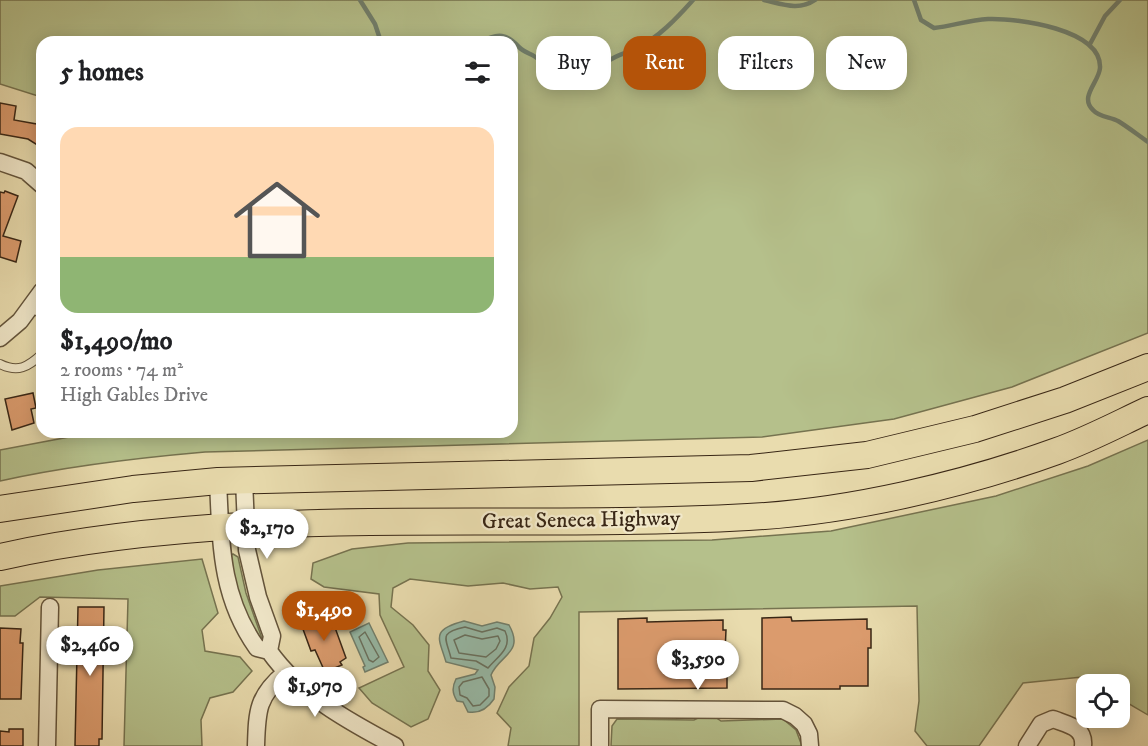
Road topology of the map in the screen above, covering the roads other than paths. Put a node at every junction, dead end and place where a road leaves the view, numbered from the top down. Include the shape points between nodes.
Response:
1 (0, 162) edge
2 (36, 180) edge
3 (36, 312) edge
4 (0, 338) edge
5 (36, 359) edge
6 (0, 363) edge
7 (1148, 367) edge
8 (1148, 410) edge
9 (244, 480) junction
10 (218, 481) junction
11 (0, 509) edge
12 (220, 527) junction
13 (247, 527) junction
14 (0, 557) edge
15 (50, 607) dead end
16 (269, 651) junction
17 (285, 673) junction
18 (385, 744) edge
19 (47, 746) edge
20 (256, 746) edge
21 (600, 746) edge
22 (810, 746) edge
23 (1028, 746) edge
24 (1083, 746) edge

1 - 2 street via 26,171
3 - 4 street
5 - 6 lane via 20,369
7 - 9 main road, Great Seneca Highway via 1065,400 975,429 867,455 751,468
8 - 13 main road, Great Seneca Highway via 1060,450 1001,469 904,494 809,511 750,517
9 - 10 main road, Great Seneca Highway
9 - 13 street
10 - 11 main road, Great Seneca Highway
10 - 12 street
12 - 13 main road, Great Seneca Highway
12 - 14 main road, Great Seneca Highway via 55,545
12 - 16 street via 236,614 257,648
13 - 16 street via 247,550 272,636
15 - 19 street
16 - 17 street
17 - 18 street
17 - 20 street via 268,688 260,703
21 - 22 street via 600,709 756,708 795,716 807,729
23 - 24 street via 1041,724 1053,719 1079,729

